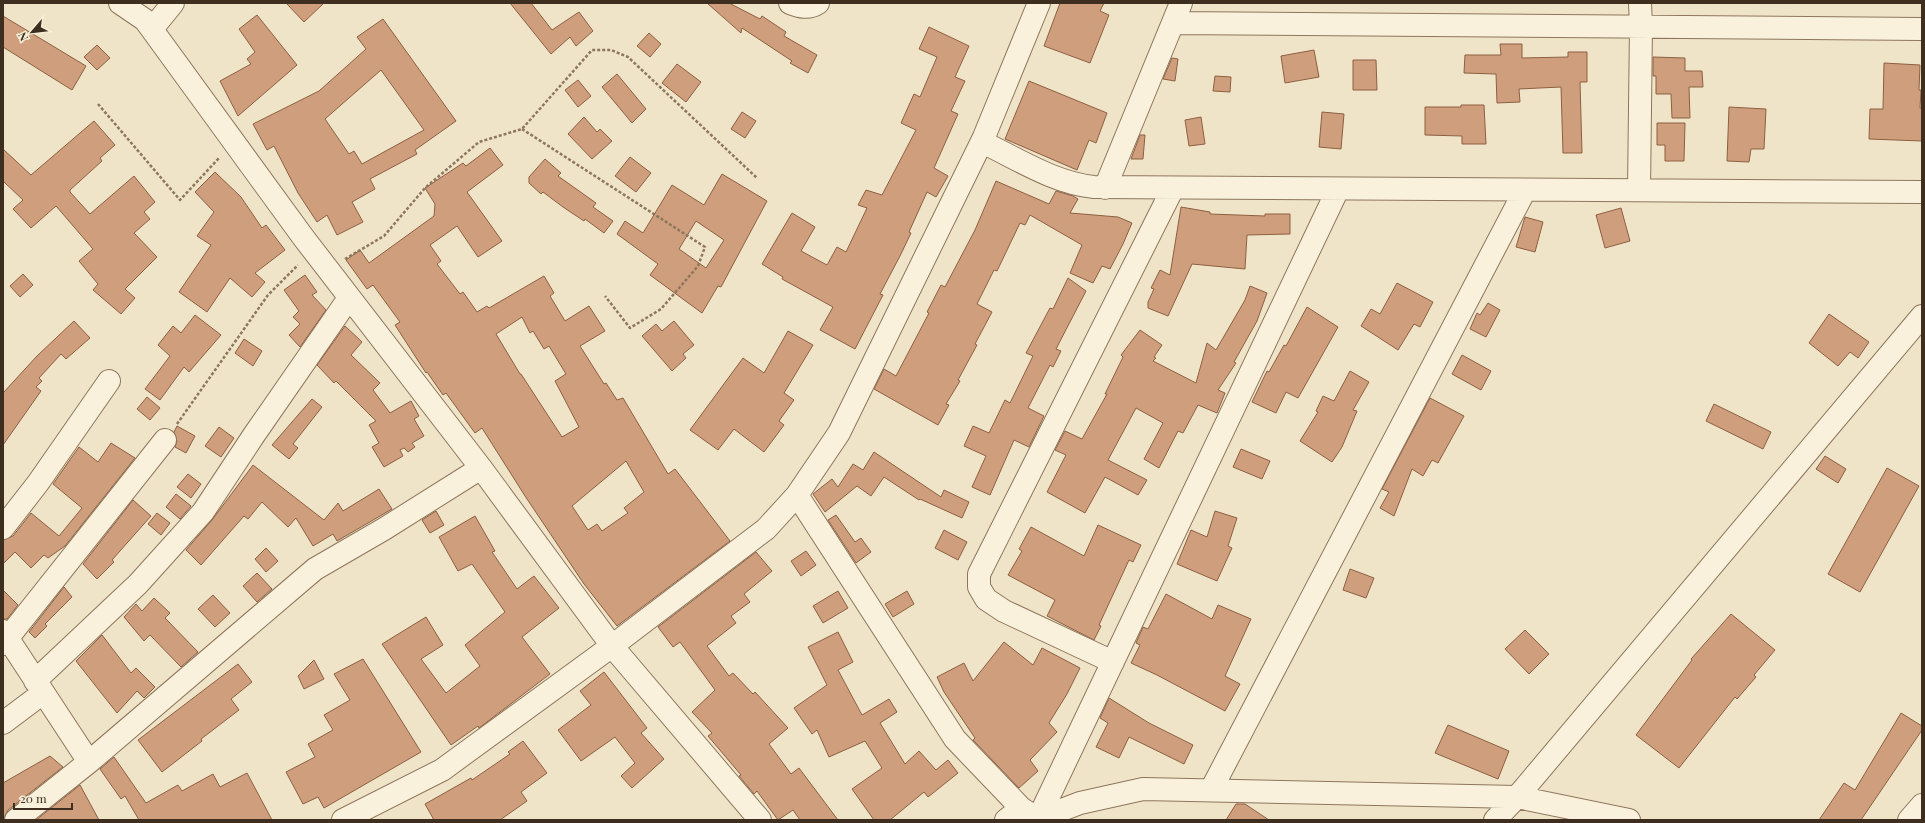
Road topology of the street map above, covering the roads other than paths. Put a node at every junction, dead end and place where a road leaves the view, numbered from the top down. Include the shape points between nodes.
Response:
1 (120, 3) edge
2 (173, 3) edge
3 (790, 3) edge
4 (818, 3) edge
5 (1040, 3) edge
6 (1181, 3) edge
7 (1640, 3) edge
8 (1173, 23) junction
9 (1641, 26) junction
10 (152, 29) junction
11 (1922, 29) edge
12 (982, 142) junction
13 (1105, 188) junction
14 (1173, 188) junction
15 (1338, 189) junction
16 (1525, 190) junction
17 (1639, 190) junction
18 (1922, 192) edge
19 (349, 298) junction
20 (1922, 316) edge
21 (109, 380) dead end
22 (165, 440) road end
23 (481, 468) junction
24 (797, 495) junction
25 (3, 528) edge
26 (4, 638) edge
27 (612, 646) junction
28 (1113, 662) junction
29 (39, 687) junction
30 (3, 723) edge
31 (89, 762) junction
32 (1211, 790) junction
33 (1517, 797) junction
34 (1922, 804) edge
35 (1026, 817) edge
36 (16, 820) edge
37 (343, 820) edge
38 (760, 820) edge
39 (1495, 820) edge
40 (1629, 820) edge
41 (1909, 820) edge

1 - 10 street via 145,20
2 - 10 street
3 - 4 street via 804,8
5 - 12 street
6 - 8 street
7 - 9 street
8 - 9 street
8 - 13 street
9 - 11 street
9 - 17 street
10 - 19 street
12 - 13 street via 1067,183
12 - 24 street via 839,433
13 - 14 street
14 - 15 street
14 - 28 street via 979,574 979,587 986,599 1004,611
15 - 16 street
15 - 28 street
16 - 17 street
16 - 32 street
17 - 18 street
19 - 23 street
19 - 29 street via 203,512
20 - 33 street
21 - 25 street via 38,483
22 - 26 street
23 - 27 street
23 - 31 street via 384,530 315,569
24 - 27 street via 766,529
24 - 35 street via 955,739
26 - 29 street
27 - 37 street via 442,770
27 - 38 street
28 - 35 street
29 - 30 street
29 - 31 street
31 - 36 street
32 - 33 street
32 - 35 street via 1142,789
33 - 39 street
33 - 40 street
34 - 41 street

